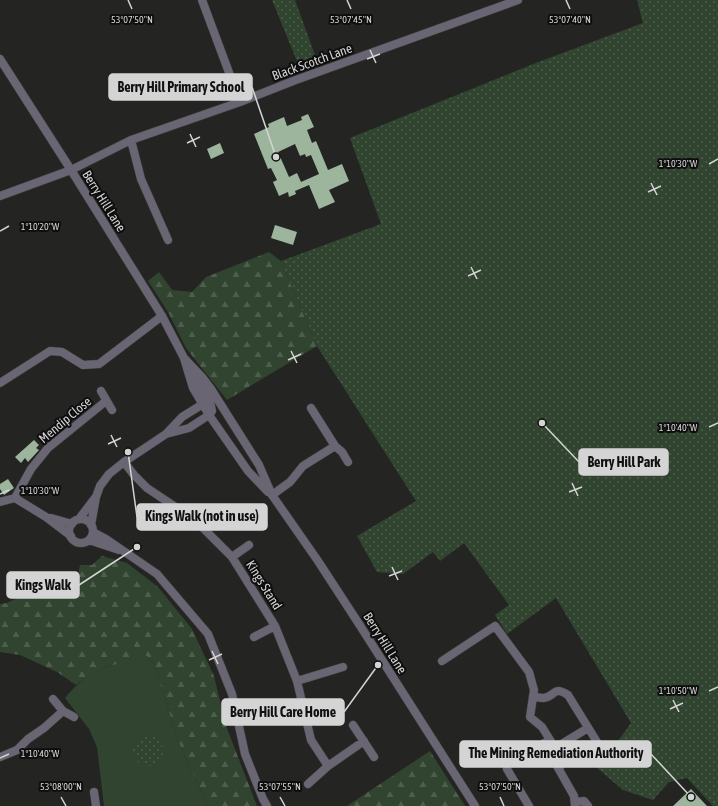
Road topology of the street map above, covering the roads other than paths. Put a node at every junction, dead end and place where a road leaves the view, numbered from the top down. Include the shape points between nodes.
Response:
1 (202, 0) edge
2 (518, 0) edge
3 (0, 59) edge
4 (240, 102) junction
5 (131, 140) junction
6 (71, 170) junction
7 (0, 196) edge
8 (168, 240) dead end
9 (162, 316) junction
10 (0, 383) edge
11 (101, 392) dead end
12 (106, 401) junction
13 (211, 402) junction
14 (311, 408) dead end
15 (112, 410) dead end
16 (209, 415) junction
17 (166, 434) junction
18 (335, 446) junction
19 (124, 462) junction
20 (348, 462) dead end
21 (272, 495) junction
22 (96, 497) junction
23 (15, 498) junction
24 (0, 502) edge
25 (46, 517) junction
26 (75, 522) junction
27 (92, 528) junction
28 (71, 536) junction
29 (89, 540) junction
30 (249, 545) dead end
31 (127, 553) junction
32 (232, 557) junction
33 (275, 626) junction
34 (254, 636) dead end
35 (442, 661) dead end
36 (343, 667) dead end
37 (297, 681) junction
38 (533, 696) junction
39 (53, 699) dead end
40 (63, 712) junction
41 (74, 717) dead end
42 (353, 725) dead end
43 (588, 728) junction
44 (364, 741) junction
45 (597, 742) dead end
46 (544, 743) dead end
47 (555, 748) junction
48 (0, 757) edge
49 (374, 757) dead end
50 (328, 766) junction
51 (507, 769) dead end
52 (558, 769) junction
53 (308, 784) dead end
54 (94, 792) dead end
55 (575, 804) edge
56 (94, 806) edge
57 (267, 806) edge
58 (475, 806) edge
59 (529, 806) edge
60 (588, 806) edge

1 - 4 street
2 - 4 street, Black Scotch Lane
3 - 6 street, Berry Hill Lane
4 - 5 street, Black Scotch Lane
5 - 6 street, Black Scotch Lane
5 - 8 street via 141,179
6 - 7 street, Black Scotch Lane
6 - 9 street, Berry Hill Lane
9 - 10 street via 100,364 83,365 62,352 50,351
9 - 13 street, Berry Hill Lane
11 - 12 street, Mendip Close
12 - 15 street, Mendip Close
12 - 23 street, Mendip Close via 48,448 31,469
13 - 16 street, Berry Hill Lane
13 - 17 street via 182,417
13 - 21 street, Berry Hill Lane via 259,465
14 - 18 street
16 - 17 street via 189,428
16 - 21 street, Berry Hill Lane via 248,471
17 - 19 street
18 - 20 street
18 - 21 street via 303,466 290,482
19 - 22 street via 109,474
19 - 32 street, Kings Stand via 147,488 180,510
21 - 58 street, Berry Hill Lane via 318,561
22 - 26 street
22 - 27 street
23 - 24 street
23 - 25 street
25 - 26 street
25 - 28 street
26 - 27 street via 85,520
26 - 28 street via 69,533
27 - 29 street
27 - 31 street
28 - 29 street via 76,542
29 - 31 street
30 - 32 street, Kings Stand
31 - 57 street via 157,574 208,634 232,694 246,754
32 - 33 street, Kings Stand
33 - 34 street, Kings Stand
33 - 37 street, Kings Stand
35 - 38 street via 495,626 529,672
36 - 37 street
37 - 50 street, Kings Stand via 310,740
38 - 43 street via 544,698 561,690 568,695
38 - 47 street via 530,717 542,727
39 - 40 street
40 - 41 street
40 - 48 street via 17,750
42 - 44 street
43 - 45 street
43 - 47 street
44 - 49 street
44 - 50 street
46 - 52 street
47 - 52 street via 563,762
50 - 53 street
51 - 59 street
52 - 55 street via 574,796
54 - 56 street
55 - 60 street via 584,801

